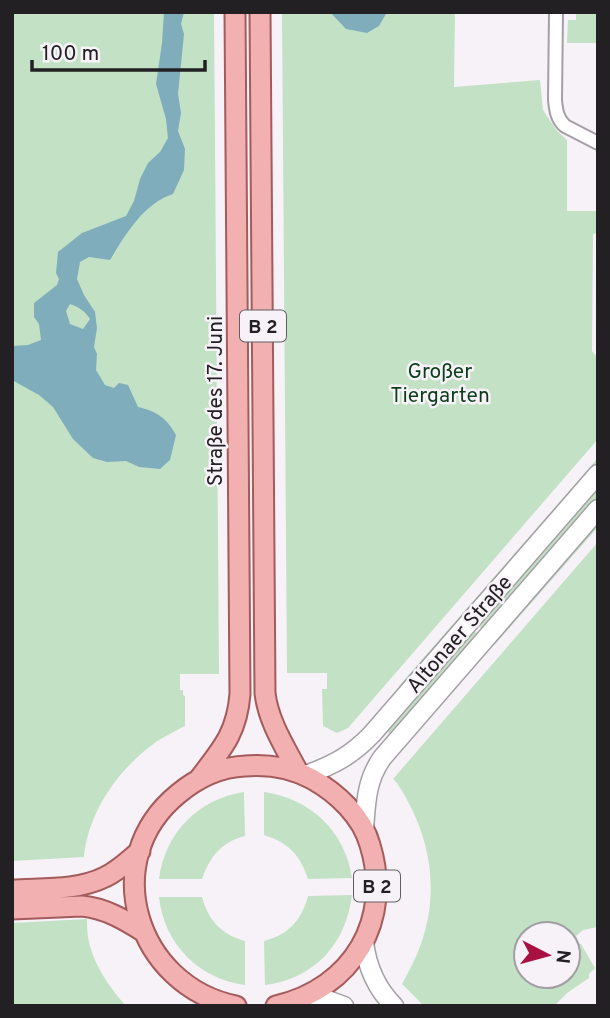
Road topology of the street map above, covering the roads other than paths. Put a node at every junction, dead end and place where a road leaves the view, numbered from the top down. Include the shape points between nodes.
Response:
1 (235, 12) edge
2 (260, 12) edge
3 (555, 12) edge
4 (598, 143) edge
5 (598, 474) edge
6 (598, 509) edge
7 (302, 774) junction
8 (199, 779) junction
9 (364, 830) junction
10 (140, 851) junction
11 (12, 890) edge
12 (12, 909) edge
13 (144, 932) junction
14 (363, 942) junction
15 (199, 998) edge
16 (305, 999) edge
17 (236, 1006) edge
18 (276, 1006) edge
19 (344, 1006) edge
20 (394, 1006) edge

1 - 8 main road, Straße des 17. Juni / B 2 via 240,694 233,730
2 - 7 main road, B 2 via 265,698
3 - 4 street via 557,113 565,126
5 - 7 main road, Altonaer Straße via 372,734 349,755
6 - 9 main road, Altonaer Straße via 382,758 370,779
7 - 8 main road via 268,765 238,766
7 - 9 main road, B 2 via 334,794
8 - 10 main road, B 2 via 163,809
9 - 14 main road, B 2 via 377,883 374,913
10 - 11 main road via 115,872 92,883
10 - 13 main road, B 2 via 135,883
12 - 13 main road via 93,907
13 - 15 main road, B 2 via 164,965
14 - 16 main road, B 2 via 344,969
14 - 20 main road via 373,978
15 - 17 main road
16 - 18 main road
16 - 19 main road

